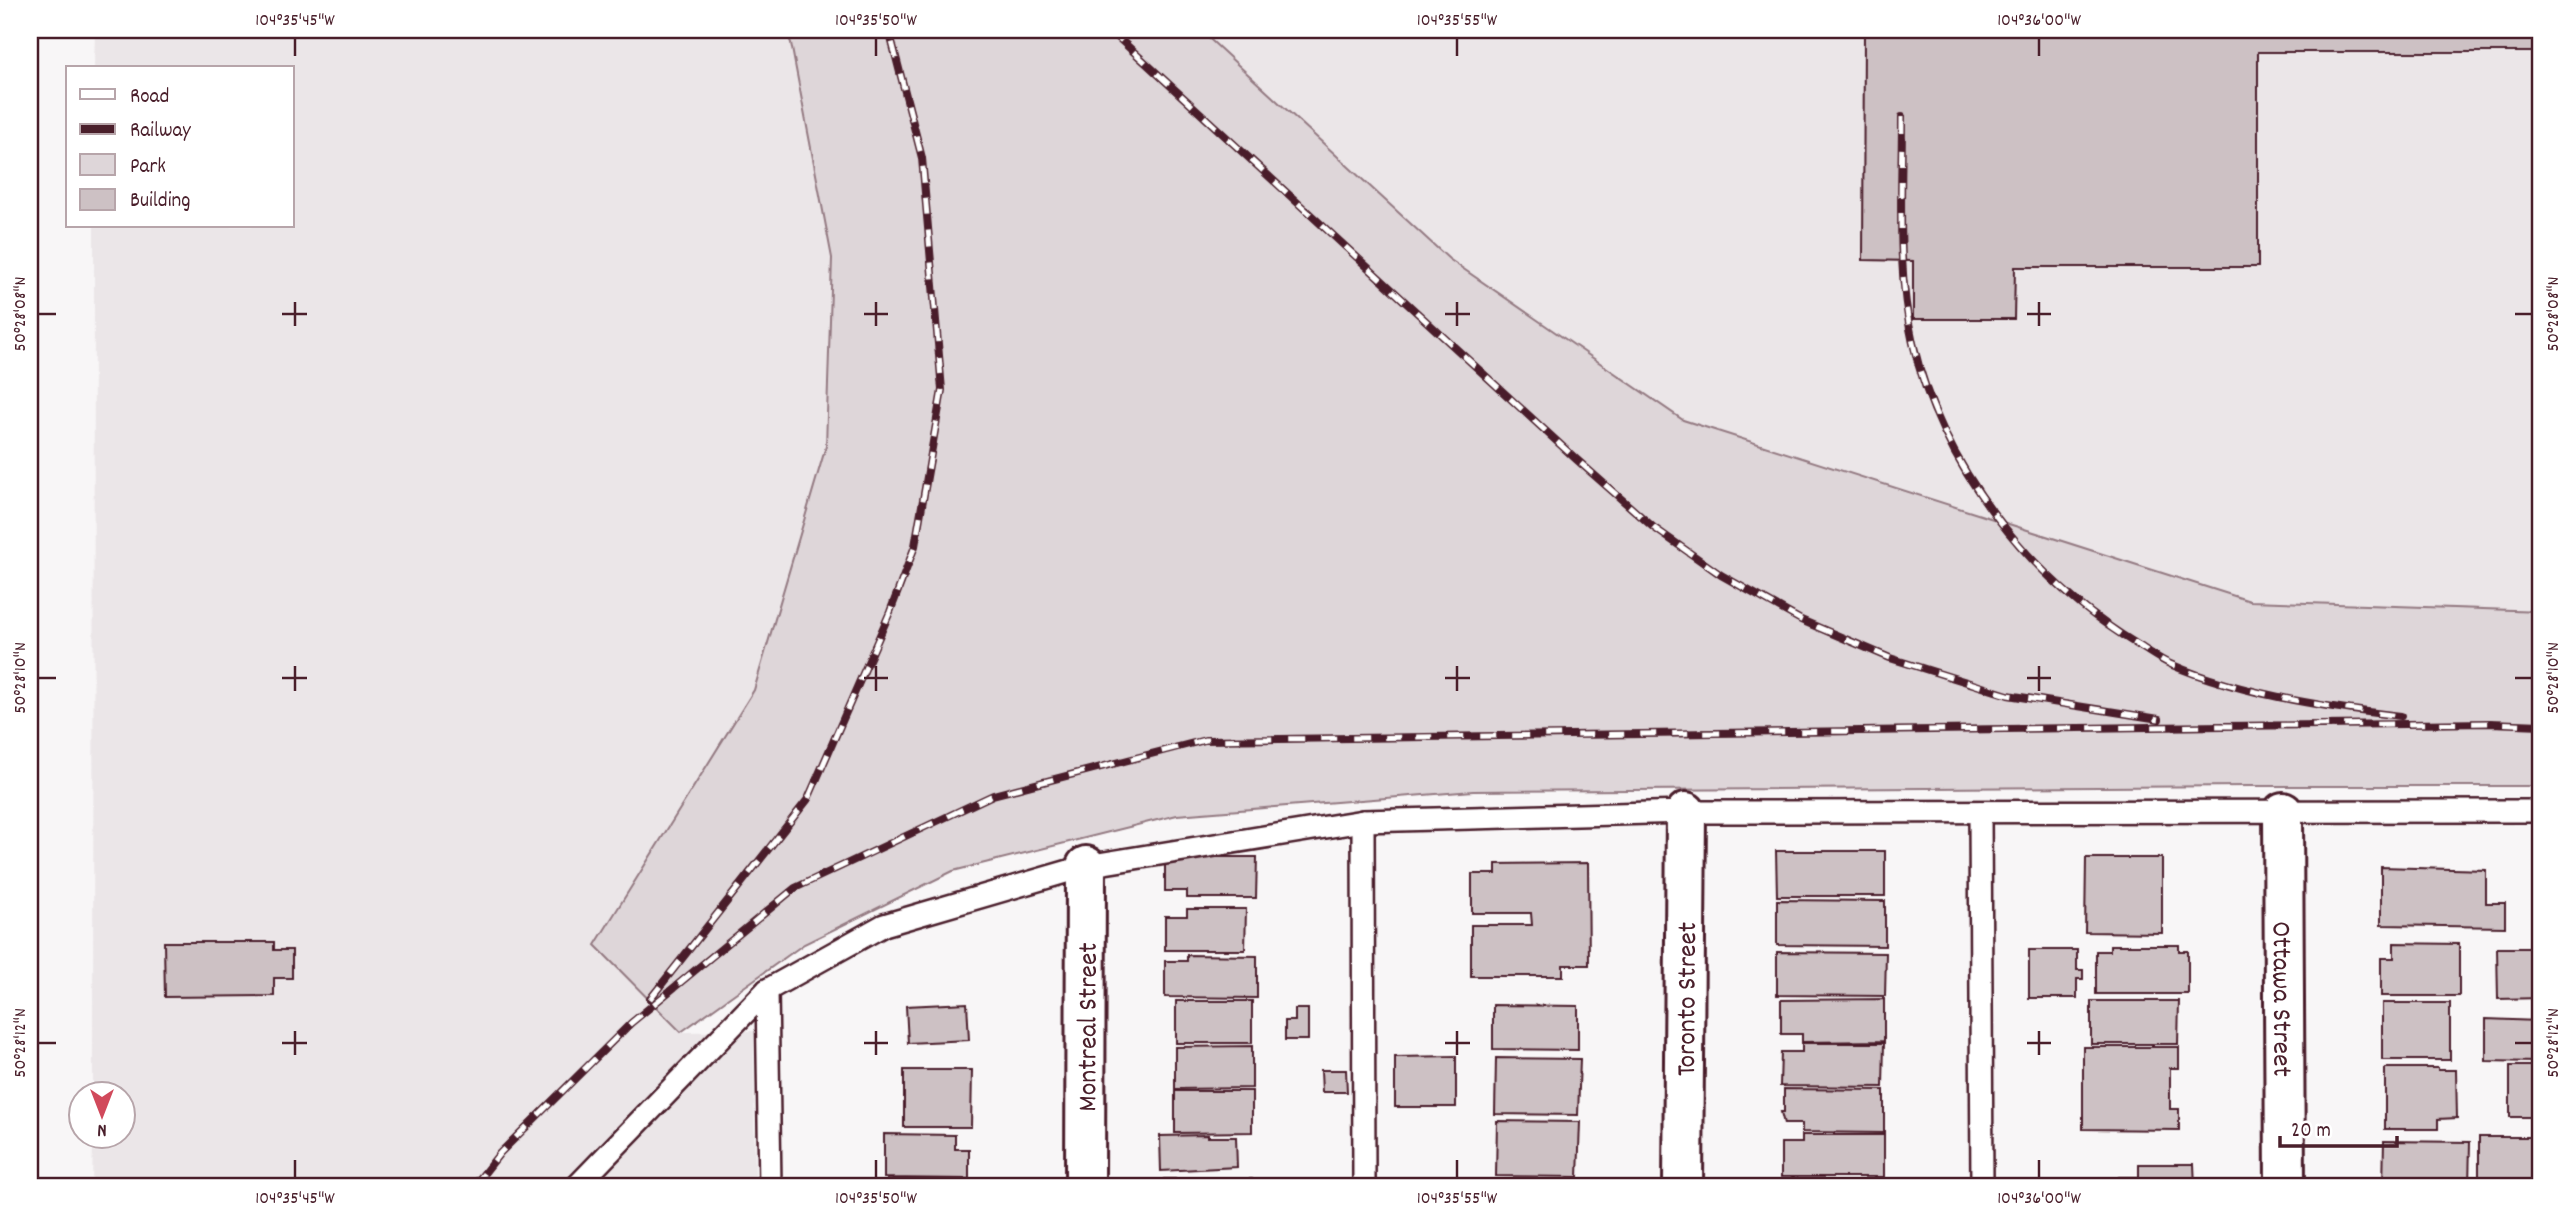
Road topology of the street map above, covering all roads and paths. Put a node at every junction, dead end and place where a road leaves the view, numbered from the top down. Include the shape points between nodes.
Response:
1 (2541, 811) edge
2 (1686, 812) junction
3 (1980, 812) junction
4 (2283, 812) junction
5 (1363, 821) junction
6 (1086, 866) junction
7 (767, 990) junction
8 (577, 1186) edge
9 (770, 1186) edge
10 (1085, 1186) edge
11 (1364, 1186) edge
12 (1683, 1186) edge
13 (1982, 1186) edge
14 (2285, 1186) edge

1 - 4 lane
2 - 3 lane
2 - 5 lane
2 - 12 street, Toronto Street
3 - 4 lane
3 - 13 lane
4 - 14 street, Ottawa Street
5 - 6 lane
5 - 11 lane
6 - 7 lane via 884,925
6 - 10 street, Montreal Street
7 - 8 lane
7 - 9 lane

